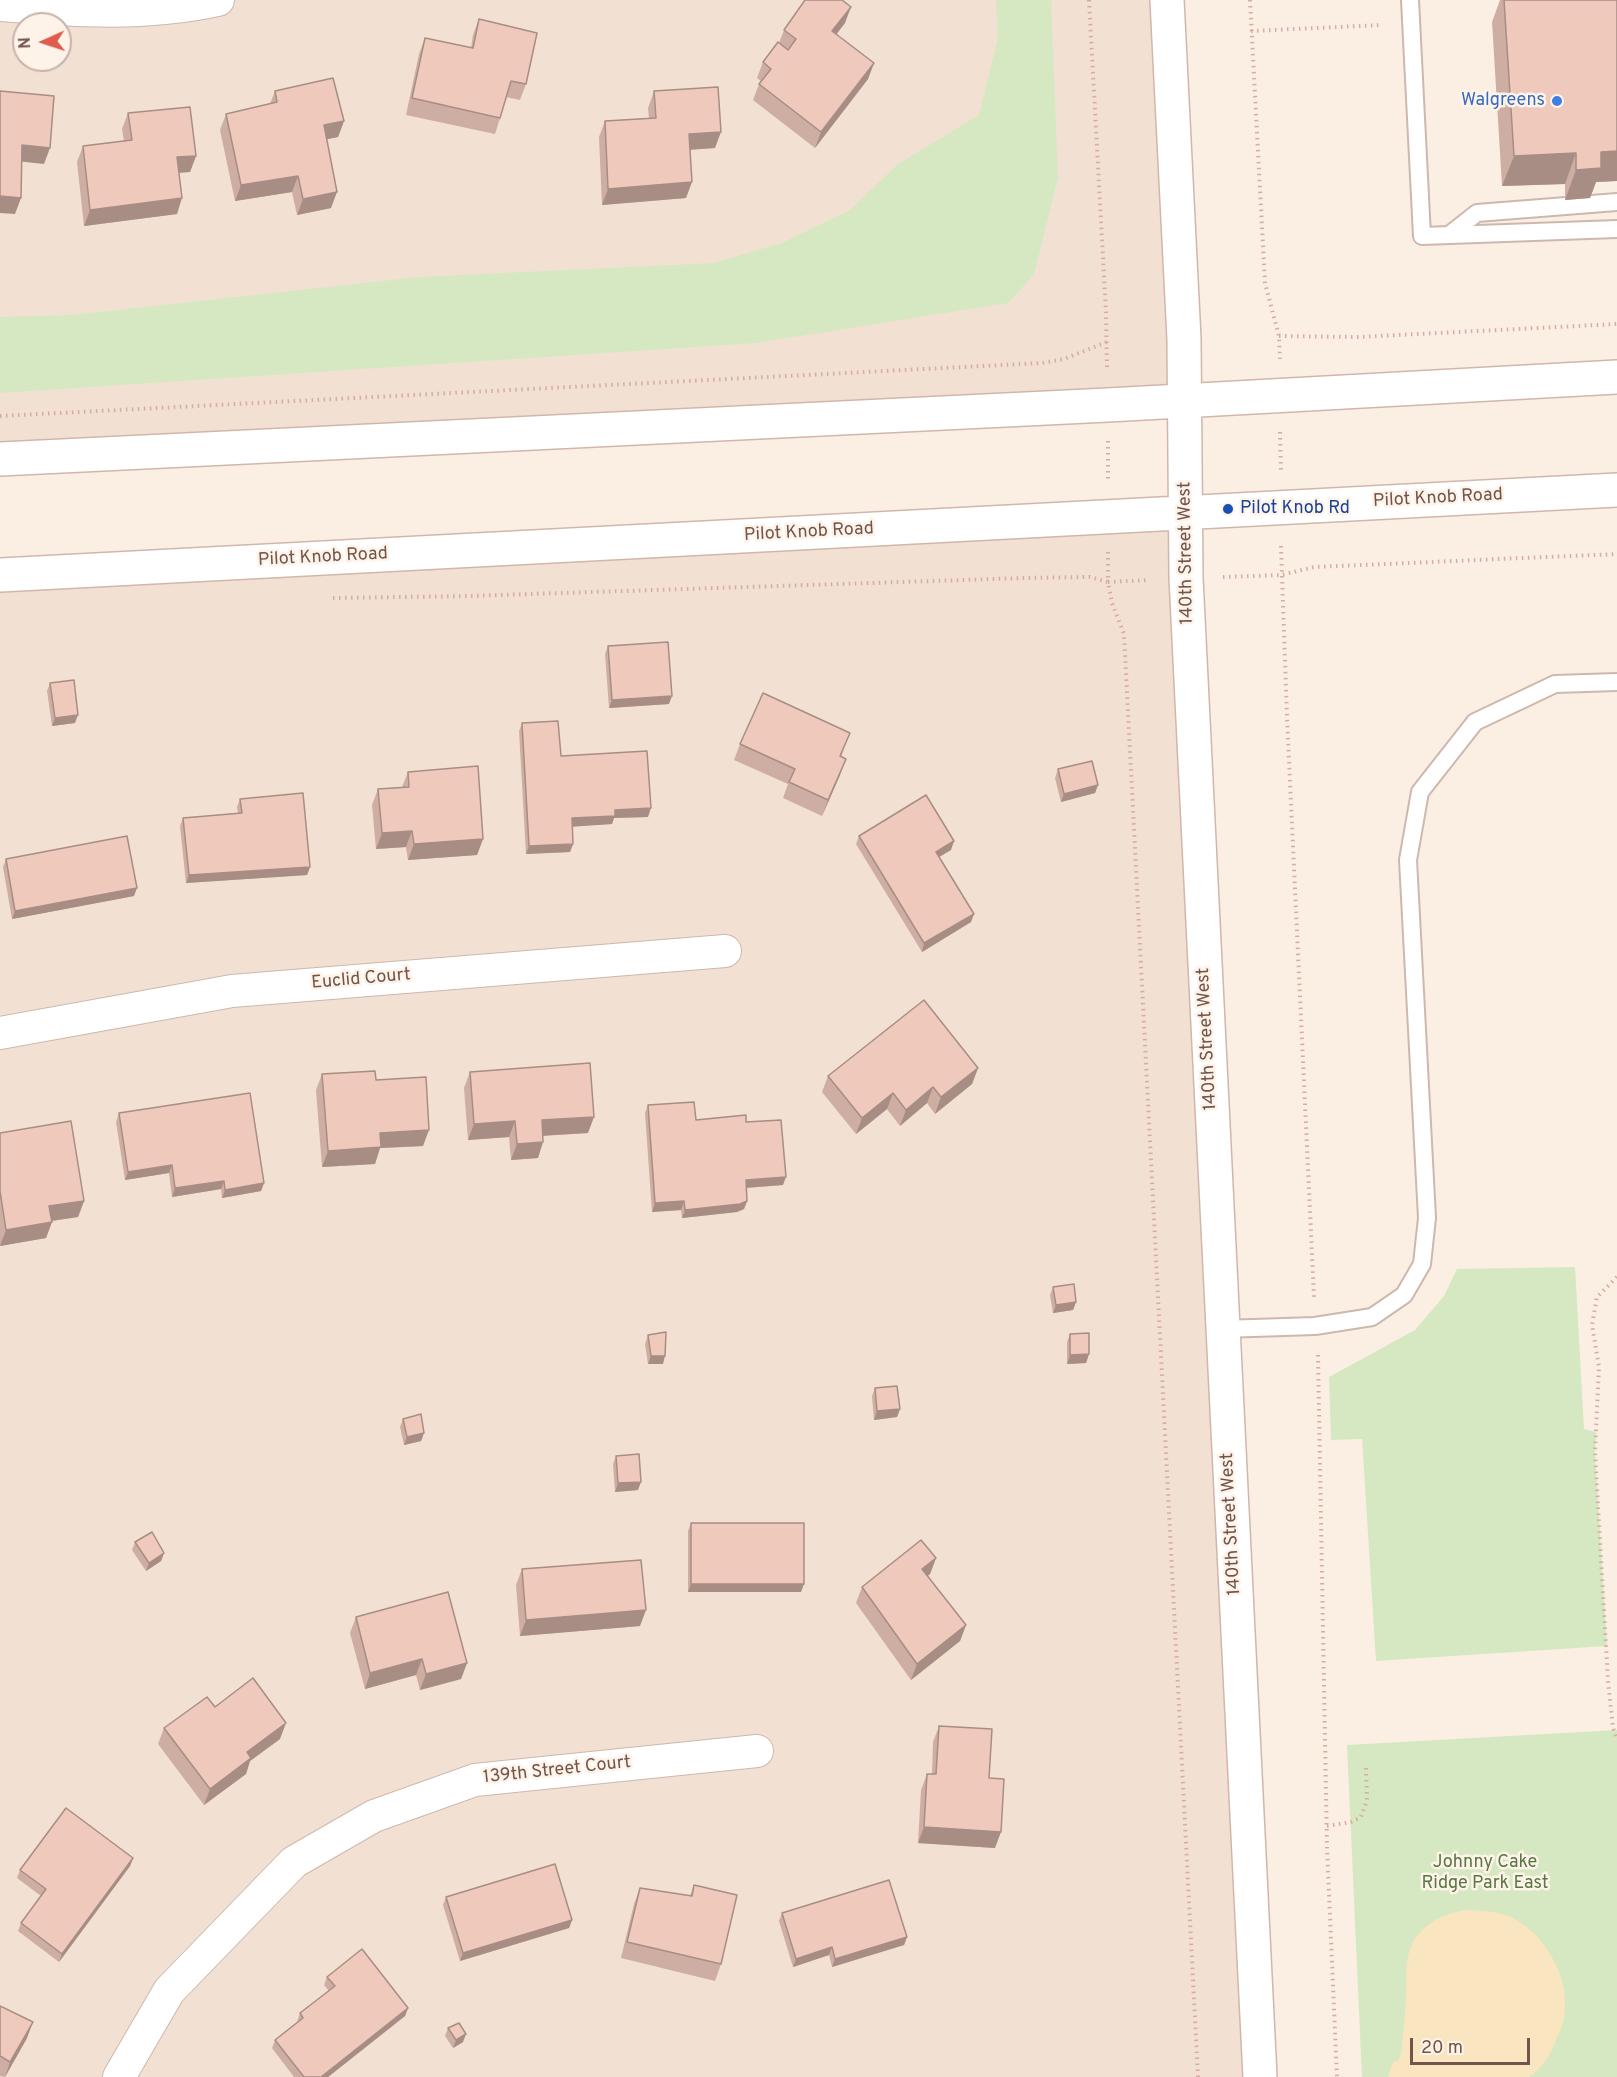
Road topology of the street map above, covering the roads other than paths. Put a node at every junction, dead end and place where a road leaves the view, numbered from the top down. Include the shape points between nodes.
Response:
1 (219, 0) edge
2 (1167, 0) edge
3 (1410, 0) edge
4 (0, 5) edge
5 (1617, 202) edge
6 (1617, 229) edge
7 (1449, 235) junction
8 (1617, 377) edge
9 (1185, 400) junction
10 (0, 459) edge
11 (1617, 490) edge
12 (1186, 513) junction
13 (0, 575) edge
14 (1617, 682) edge
15 (725, 951) dead end
16 (0, 1033) edge
17 (1222, 1329) junction
18 (757, 1751) dead end
19 (119, 2077) edge
20 (1260, 2077) edge

1 - 4 street via 133,12
2 - 9 main road, 140th Street West
3 - 7 lane via 1422,236
5 - 7 lane via 1477,213
6 - 7 lane
8 - 9 main road
9 - 10 main road
9 - 12 main road, 140th Street West
11 - 12 main road, Pilot Knob Road
12 - 13 main road, Pilot Knob Road
12 - 17 main road, 140th Street West
14 - 17 lane via 1555,684 1475,722 1420,792 1408,860 1427,1218 1422,1264 1404,1295 1372,1317 1315,1326
15 - 16 street, Euclid Court via 232,991
17 - 20 main road, 140th Street West
18 - 19 street, 139th Street Court via 475,1780 374,1816 294,1862 169,1991

